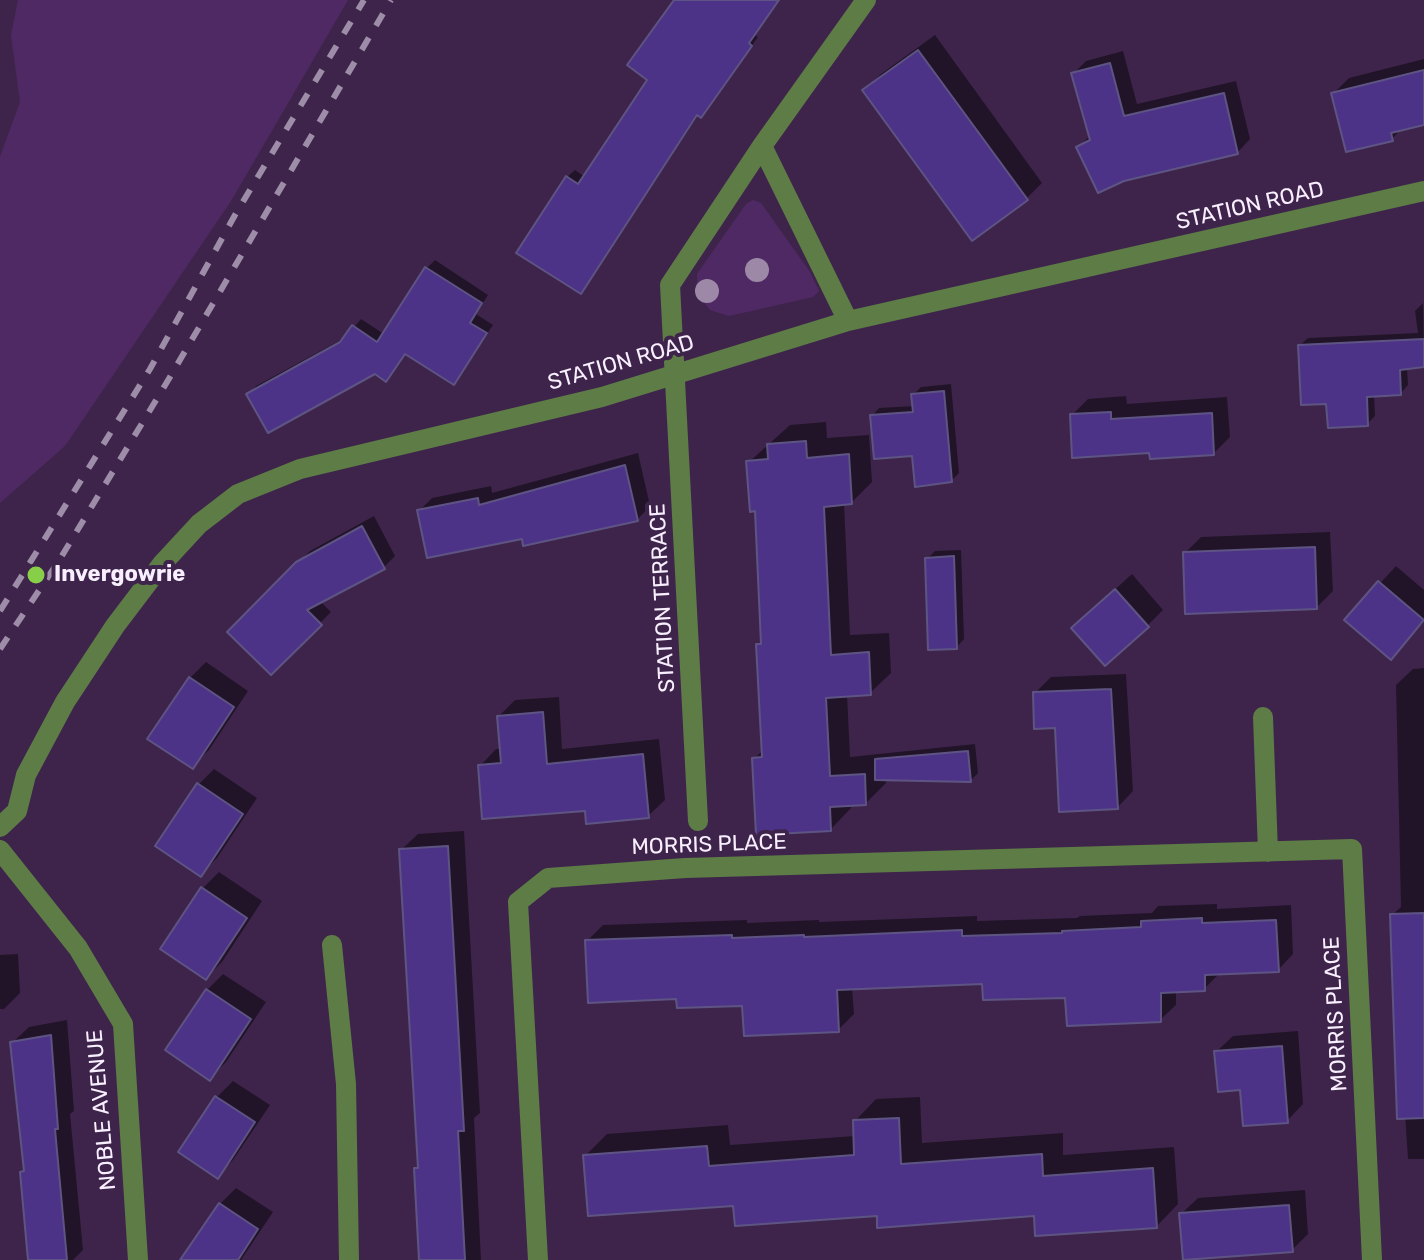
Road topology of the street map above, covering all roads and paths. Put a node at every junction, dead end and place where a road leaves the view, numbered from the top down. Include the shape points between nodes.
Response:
1 (866, 0) edge
2 (762, 146) junction
3 (1424, 191) edge
4 (848, 321) junction
5 (676, 373) junction
6 (1263, 717) dead end
7 (698, 821) dead end
8 (0, 827) edge
9 (0, 850) edge
10 (1268, 852) junction
11 (332, 945) dead end
12 (138, 1260) edge
13 (349, 1260) edge
14 (538, 1260) edge
15 (1372, 1260) edge

1 - 2 street, STATION TERRACE
2 - 4 street
2 - 5 street, STATION TERRACE via 670,285
3 - 4 street, STATION ROAD
4 - 5 street, STATION ROAD
5 - 7 street, STATION TERRACE
5 - 8 street, STATION ROAD via 602,397 300,469 238,494 162,564 115,626 26,775 17,811
6 - 10 street
9 - 12 street, NOBLE AVENUE via 78,948 123,1024
10 - 14 street, MORRIS PLACE via 685,868 548,878 518,902
10 - 15 street, MORRIS PLACE via 1352,849
11 - 13 street via 346,1084

